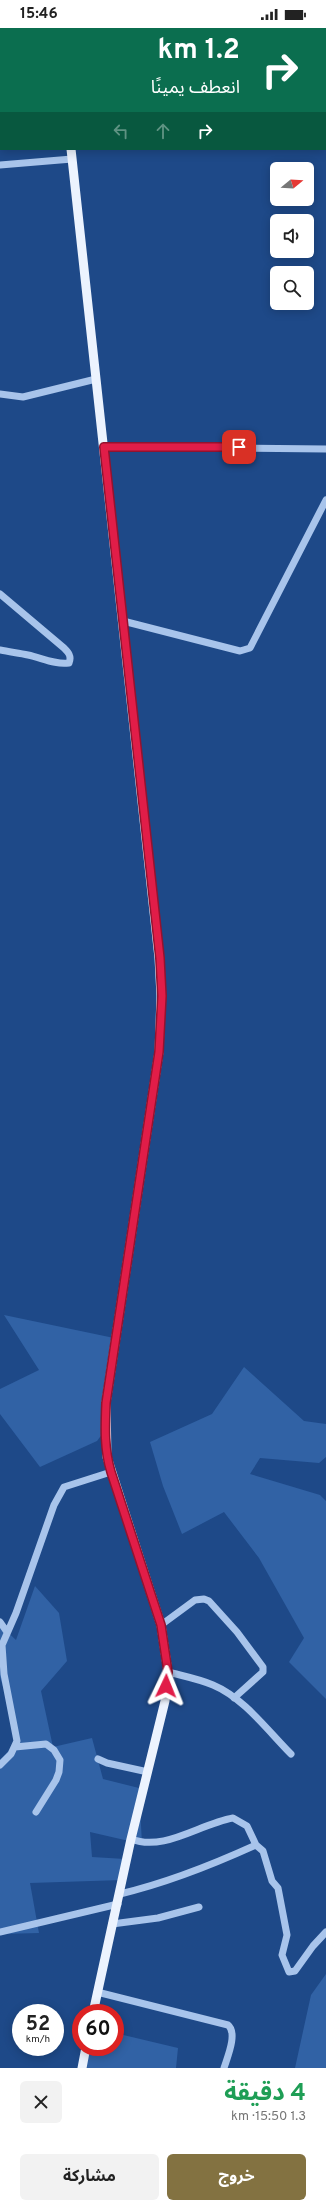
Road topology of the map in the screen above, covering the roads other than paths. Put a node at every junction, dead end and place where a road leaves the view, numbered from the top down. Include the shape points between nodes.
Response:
1 (71, 150) edge
2 (72, 159) junction
3 (0, 164) edge
4 (96, 379) junction
5 (0, 394) edge
6 (104, 447) junction
7 (326, 449) edge
8 (326, 500) edge
9 (0, 594) edge
10 (123, 621) junction
11 (0, 650) edge
12 (111, 1472) junction
13 (0, 1622) edge
14 (161, 1625) junction
15 (7, 1632) junction
16 (168, 1672) junction
17 (234, 1698) junction
18 (15, 1747) junction
19 (291, 1754) dead end
20 (98, 1759) dead end
21 (0, 1765) edge
22 (148, 1772) junction
23 (36, 1812) dead end
24 (131, 1839) junction
25 (256, 1845) junction
26 (120, 1894) junction
27 (118, 1904) junction
28 (199, 1907) dead end
29 (112, 1924) junction
30 (0, 1932) edge
31 (326, 1932) edge
32 (97, 1992) junction
33 (95, 2004) edge
34 (84, 2056) edge
35 (82, 2068) edge
36 (224, 2068) edge

1 - 2 main road
2 - 3 street
2 - 4 main road
4 - 5 street via 23,397
4 - 6 main road
6 - 7 street
6 - 10 main road
8 - 10 street via 250,648 240,651
9 - 11 street via 51,636 70,654 70,660 64,663 53,662
10 - 12 main road via 162,996 159,1052 106,1403 107,1457
12 - 14 main road
12 - 15 street via 68,1485 61,1490
13 - 15 street
14 - 16 main road
14 - 17 street via 195,1600 209,1601 264,1667 263,1672
15 - 18 street via 2,1654 16,1734
16 - 17 street via 214,1685
16 - 22 main road via 165,1701
17 - 19 street
18 - 21 street
18 - 23 street via 46,1744 54,1750 60,1760 56,1780
20 - 22 street
22 - 24 main road
24 - 25 street via 153,1844 173,1839 217,1821 233,1818 247,1826
24 - 26 main road
25 - 26 street via 195,1871
25 - 31 street via 263,1851 272,1881 278,1888 287,1935 282,1955 289,1972 296,1971
26 - 27 main road
27 - 29 main road
27 - 30 street
28 - 29 street via 158,1918
29 - 32 main road
32 - 33 main road
32 - 36 street via 228,2026 232,2031 232,2038
34 - 35 main road

